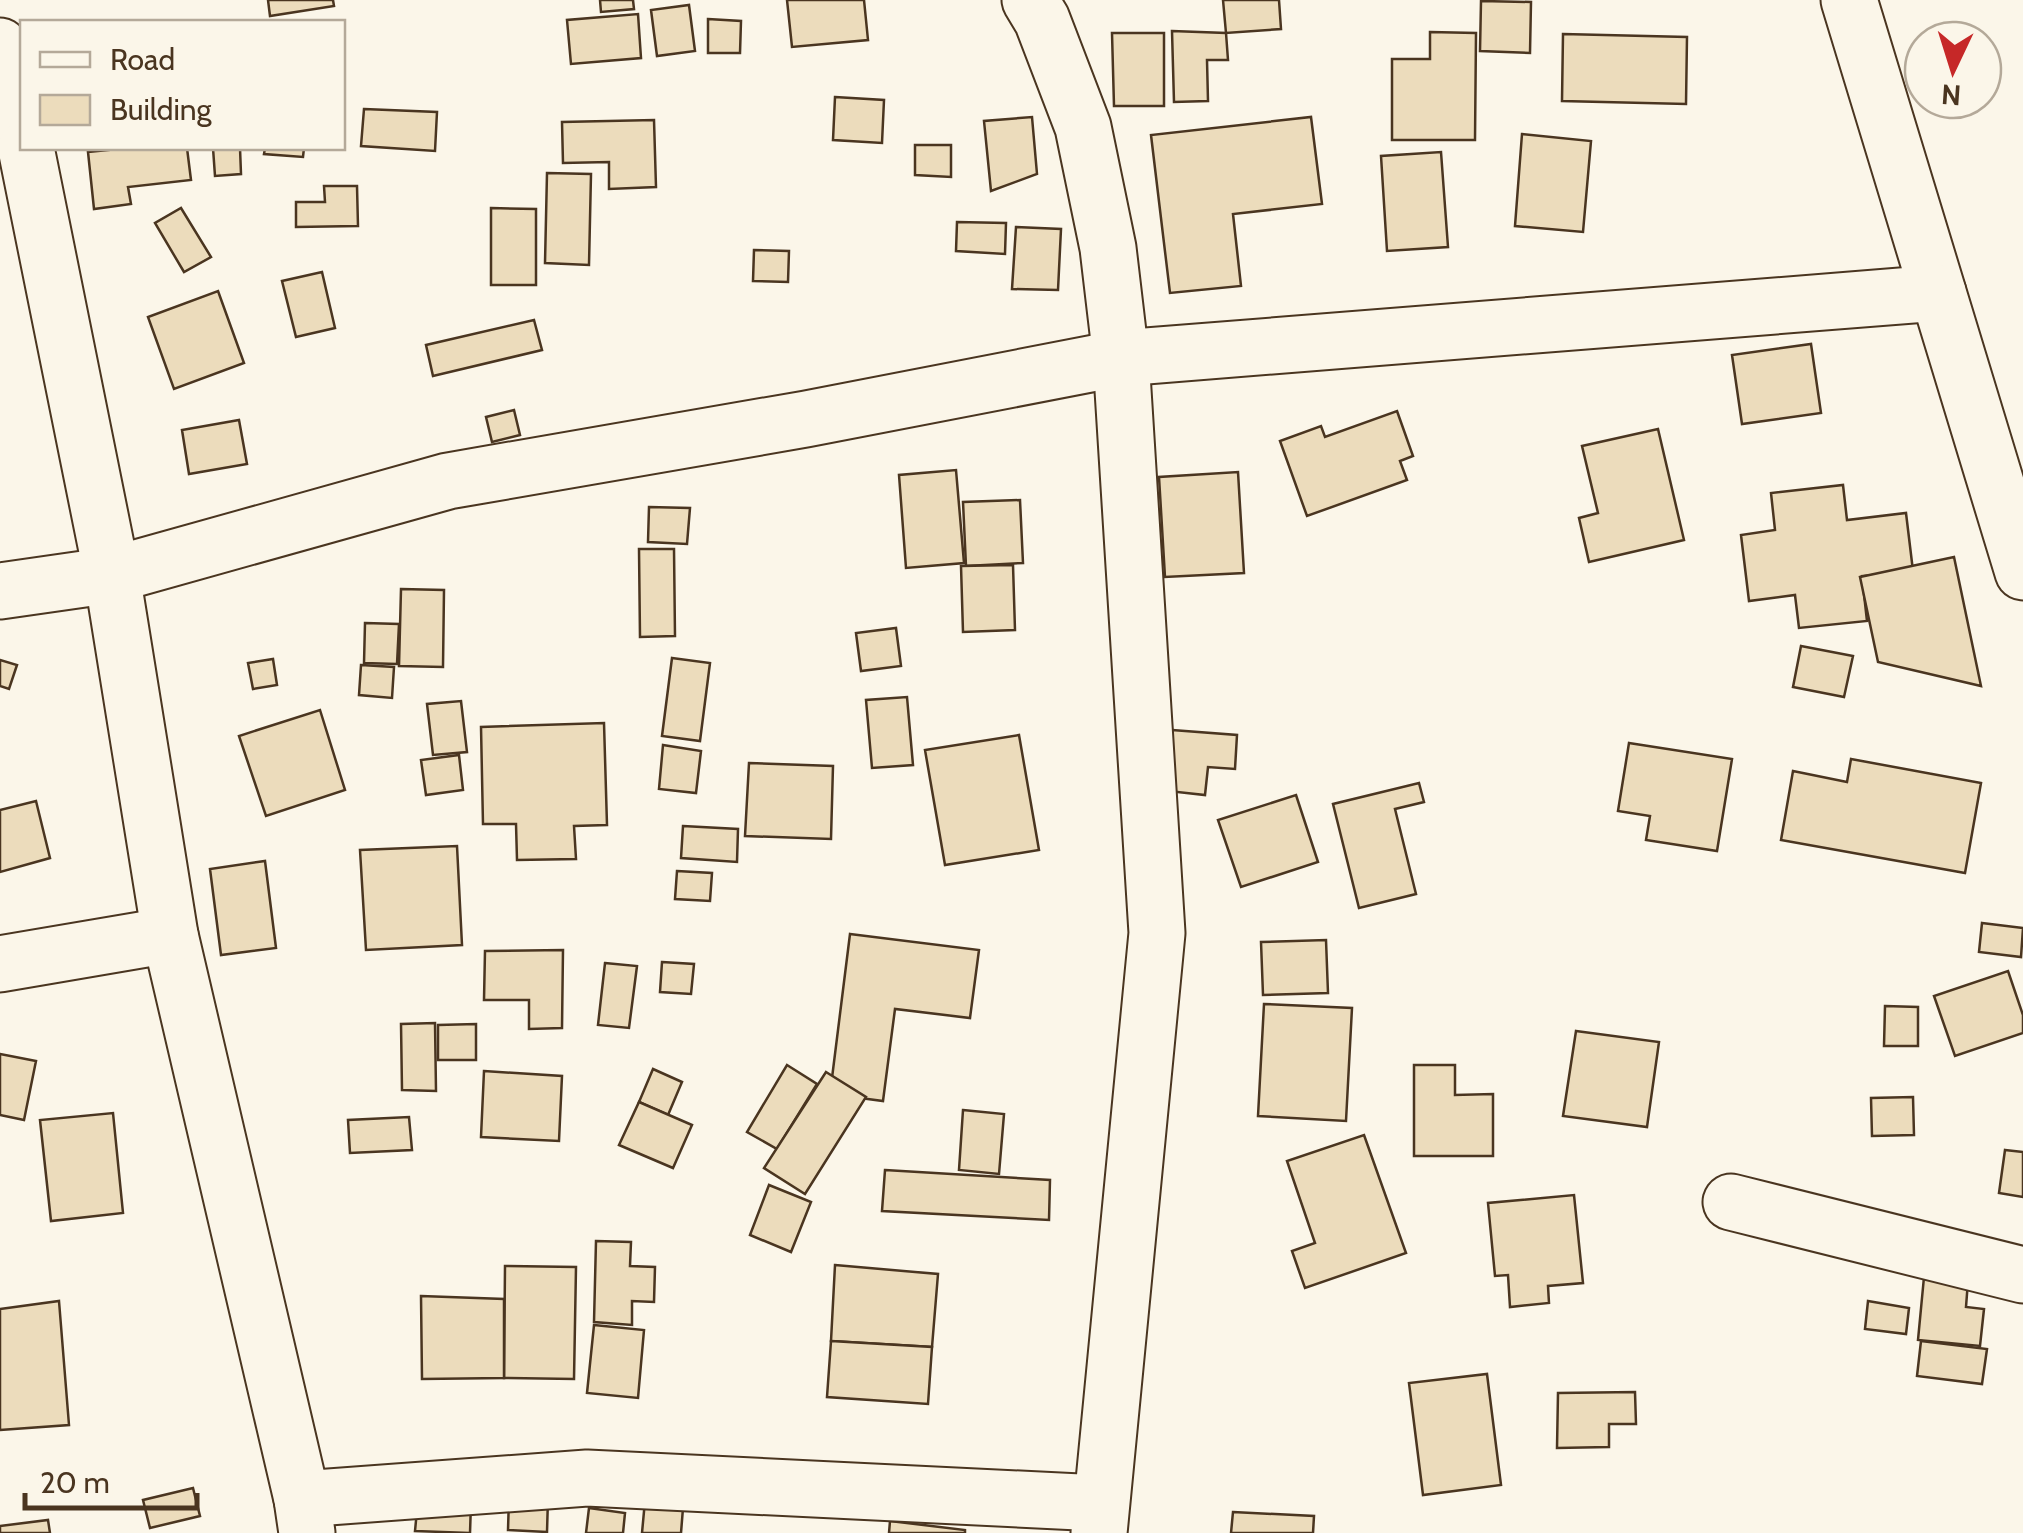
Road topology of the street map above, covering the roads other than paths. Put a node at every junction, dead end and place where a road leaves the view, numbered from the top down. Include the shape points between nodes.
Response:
1 (1849, 0) edge
2 (1039, 7) edge
3 (0, 46) edge
4 (20, 122) edge
5 (26, 150) edge
6 (1938, 293) junction
7 (1121, 358) junction
8 (2023, 572) edge
9 (112, 575) junction
10 (0, 590) edge
11 (170, 934) junction
12 (0, 964) edge
13 (1732, 1202) dead end
14 (2023, 1275) edge
15 (305, 1516) edge
16 (1099, 1518) edge

1 - 6 street
2 - 7 street via 1082,127 1108,248
3 - 4 street
5 - 9 street
6 - 7 street
6 - 8 street
7 - 9 street via 448,481
7 - 16 street via 1157,933
9 - 10 street
9 - 11 street
11 - 12 street
11 - 15 street
13 - 14 street
15 - 16 street via 587,1478

